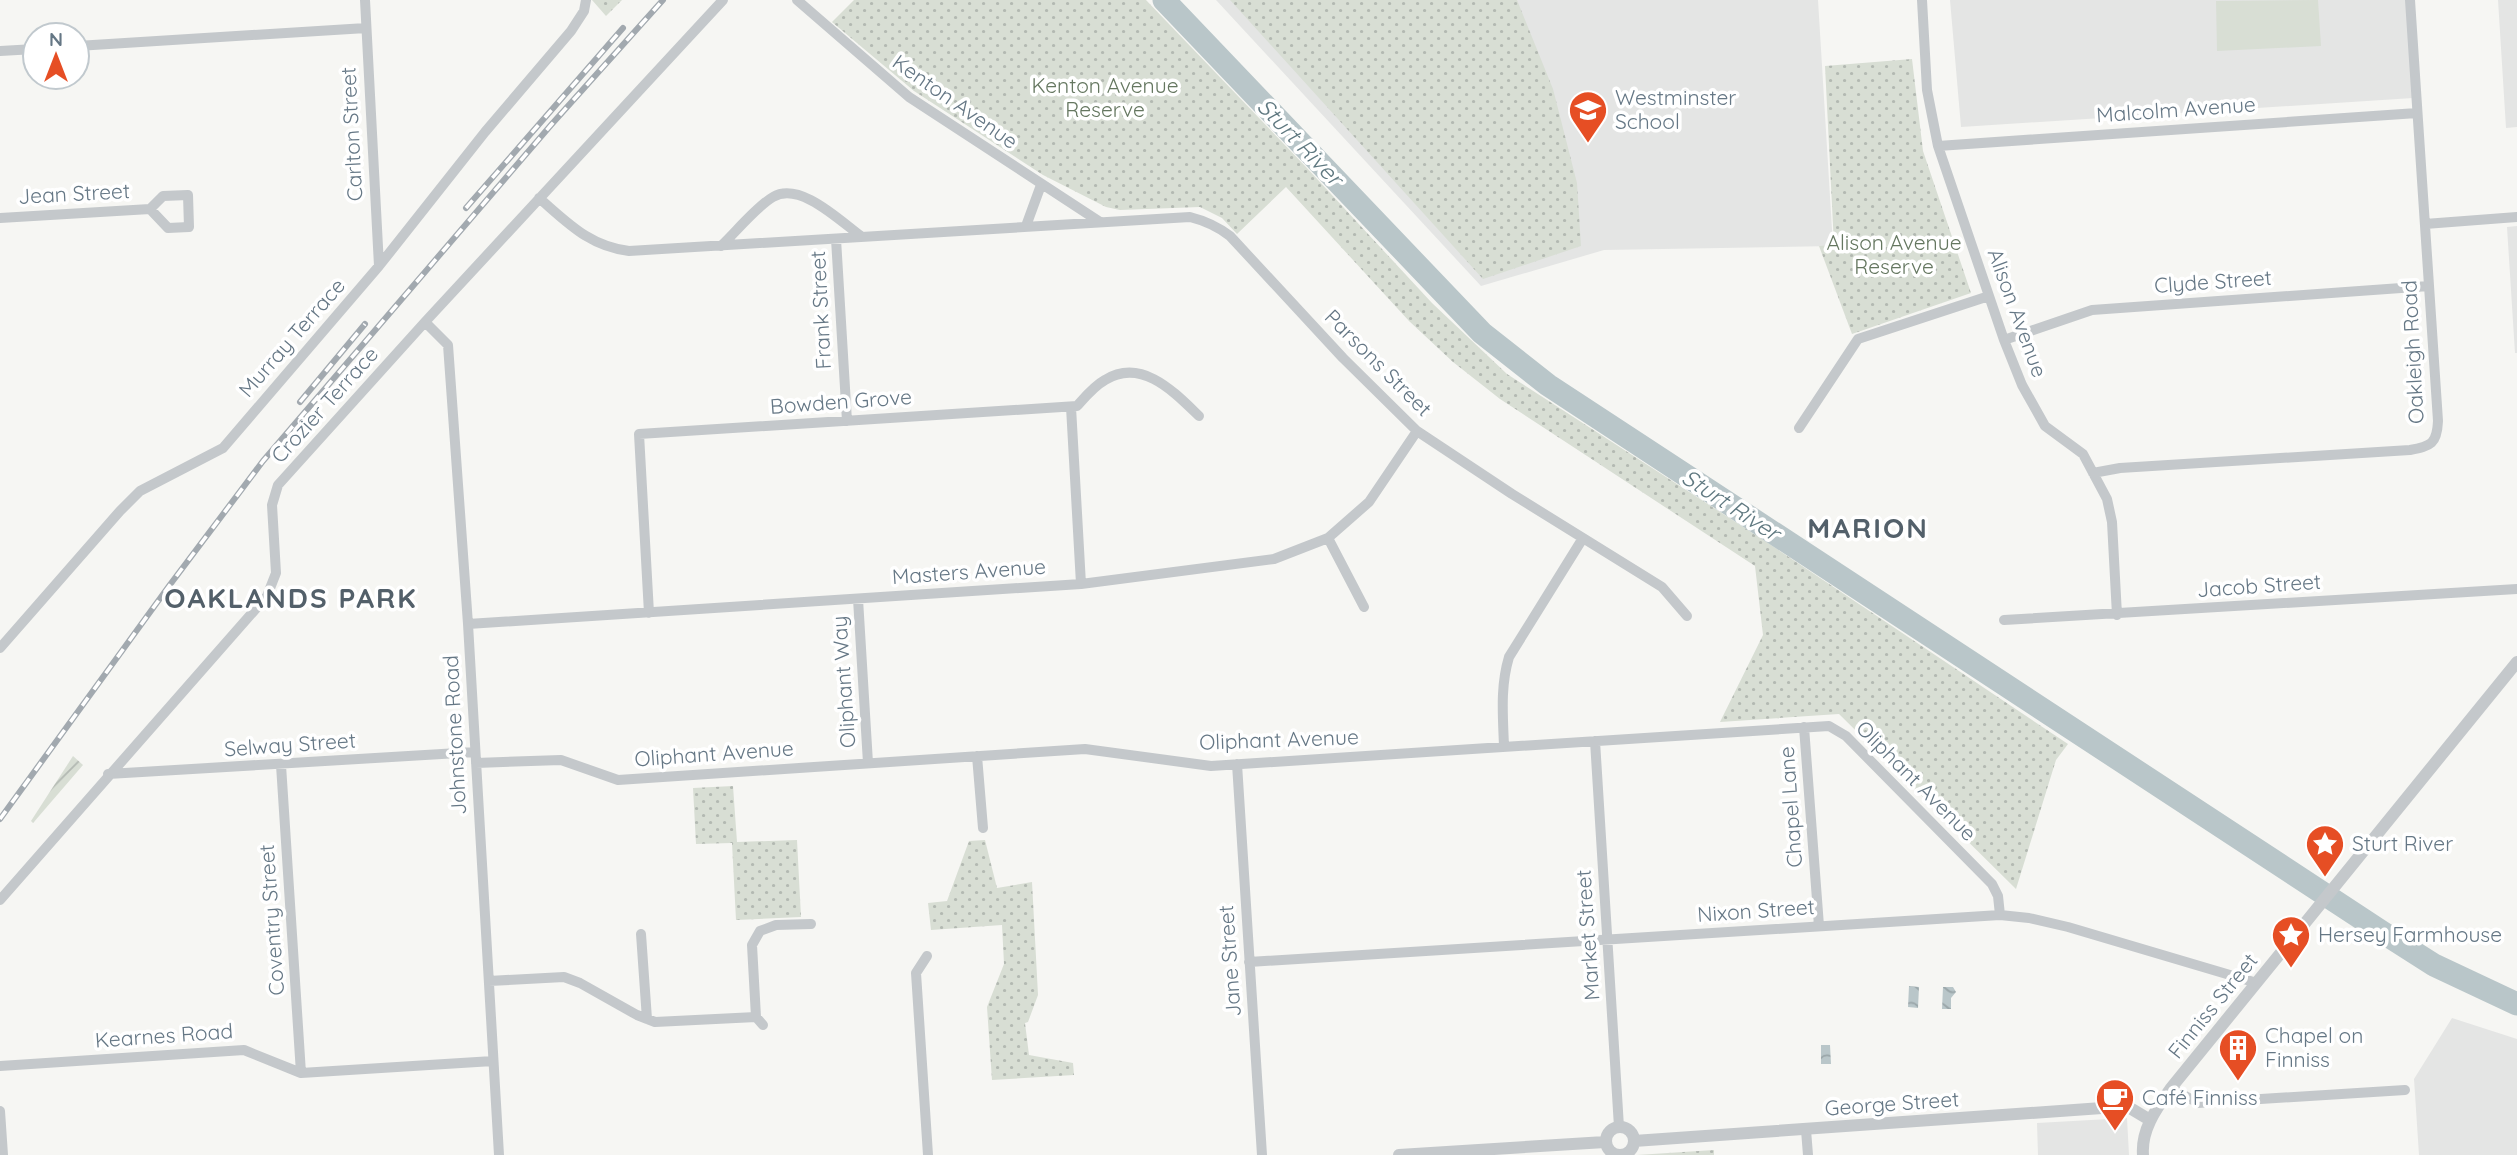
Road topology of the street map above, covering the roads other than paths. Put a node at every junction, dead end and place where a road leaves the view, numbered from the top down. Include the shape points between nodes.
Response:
1 (365, 0) edge
2 (586, 0) edge
3 (723, 0) edge
4 (797, 0) edge
5 (1922, 0) edge
6 (2410, 0) edge
7 (366, 28) junction
8 (91, 45) edge
9 (21, 49) edge
10 (0, 51) edge
11 (2417, 113) junction
12 (1938, 146) junction
13 (1041, 185) junction
14 (539, 198) junction
15 (150, 209) junction
16 (2517, 217) edge
17 (0, 218) edge
18 (1100, 222) junction
19 (2425, 224) junction
20 (1026, 226) junction
21 (862, 237) junction
22 (836, 239) junction
23 (722, 246) junction
24 (379, 266) junction
25 (2429, 286) junction
26 (1989, 296) junction
27 (425, 322) junction
28 (2004, 340) junction
29 (1071, 407) junction
30 (1199, 416) dead end
31 (847, 421) junction
32 (1799, 428) dead end
33 (1417, 431) junction
34 (2093, 473) junction
35 (1328, 538) junction
36 (1583, 538) junction
37 (1082, 584) junction
38 (2517, 589) edge
39 (858, 599) junction
40 (1364, 607) dead end
41 (649, 613) junction
42 (2117, 615) junction
43 (1688, 616) dead end
44 (2004, 620) dead end
45 (468, 624) junction
46 (0, 648) edge
47 (2517, 662) edge
48 (1804, 727) junction
49 (1595, 741) junction
50 (1504, 747) junction
51 (977, 756) junction
52 (475, 758) junction
53 (868, 763) junction
54 (1237, 764) junction
55 (281, 765) junction
56 (108, 774) junction
57 (983, 828) dead end
58 (0, 900) edge
59 (2000, 915) junction
60 (811, 923) dead end
61 (1819, 926) junction
62 (641, 934) dead end
63 (1608, 940) junction
64 (927, 956) dead end
65 (1249, 962) junction
66 (489, 981) junction
67 (2257, 983) junction
68 (756, 1017) junction
69 (646, 1019) junction
70 (763, 1025) dead end
71 (493, 1061) junction
72 (0, 1066) edge
73 (301, 1073) junction
74 (2171, 1088) junction
75 (2405, 1090) dead end
76 (0, 1111) edge
77 (2150, 1121) junction
78 (1619, 1127) junction
79 (1806, 1130) junction
80 (1634, 1141) junction
81 (1605, 1142) junction
82 (3, 1155) edge
83 (499, 1155) edge
84 (928, 1155) edge
85 (1262, 1155) edge
86 (1399, 1155) edge
87 (1808, 1155) edge
88 (2143, 1155) edge

1 - 7 street, Carlton Street
2 - 24 street, Murray Terrace via 581,18
3 - 14 street, Crozier Terrace
4 - 13 street, Kenton Avenue via 909,97
5 - 12 street, Alison Avenue via 1927,90
6 - 11 street, Oakleigh Road
7 - 8 street
7 - 24 street, Carlton Street
9 - 10 street
11 - 12 street, Malcolm Avenue
11 - 19 street, Oakleigh Road
12 - 26 street, Alison Avenue
13 - 18 street, Kenton Avenue
13 - 20 street
14 - 23 street, Parsons Street via 586,238 615,250
14 - 27 street, Crozier Terrace
15 - 15 street, Jean Street via 163,196 188,195 189,227 168,228
15 - 17 street, Jean Street
16 - 19 street
18 - 20 street, Parsons Street
18 - 33 street, Parsons Street via 1190,217 1214,225 1230,236
19 - 25 street, Oakleigh Road
20 - 21 street, Parsons Street
21 - 22 street, Parsons Street
21 - 23 street via 804,195 787,192 772,197
22 - 23 street, Parsons Street
22 - 31 street, Frank Street
24 - 46 street, Murray Terrace via 223,448 140,491
25 - 28 street, Clyde Street via 2092,310
25 - 34 street, Oakleigh Road via 2438,421 2437,434 2426,447
26 - 28 street, Alison Avenue
26 - 32 street via 1858,339
27 - 45 street, Johnstone Road via 448,345
27 - 56 street, Crozier Terrace via 278,485 272,505 276,573 267,596
28 - 34 street, Alison Avenue via 2045,426 2083,454
29 - 30 street via 1105,380 1139,374 1168,387
29 - 31 street, Bowden Grove
29 - 37 street
31 - 41 street, Bowden Grove via 639,434
33 - 35 street, Masters Avenue via 1368,502
33 - 36 street, Parsons Street
34 - 42 street, Alison Avenue via 2107,499 2112,522
35 - 37 street, Masters Avenue via 1274,559
35 - 40 street
36 - 43 street, Parsons Street via 1662,587
36 - 50 street via 1509,657 1503,675
37 - 39 street, Masters Avenue
38 - 42 street, Jacob Street
39 - 41 street, Masters Avenue
39 - 53 street, Oliphant Way
41 - 45 street, Masters Avenue
42 - 44 street, Jacob Street
45 - 52 street, Johnstone Road
47 - 67 street, Finniss Street
48 - 49 street, Oliphant Avenue
48 - 59 street, Oliphant Avenue via 1829,726 1846,736 1992,884
48 - 61 street, Chapel Lane
49 - 50 street, Oliphant Avenue
49 - 63 street, Market Street
50 - 54 street, Oliphant Avenue
51 - 53 street, Oliphant Avenue
51 - 54 street, Oliphant Avenue via 1085,749 1211,766
51 - 57 street
52 - 53 street, Oliphant Avenue via 561,761 618,780
52 - 55 street, Selway Street
52 - 66 street, Johnstone Road
54 - 65 street, Jane Street
55 - 56 street, Selway Street
55 - 73 street, Coventry Street
56 - 58 street, Crozier Terrace
59 - 61 street, Nixon Street
59 - 67 street, Nixon Street via 2068,927
60 - 68 street via 760,931 752,945
61 - 63 street, Nixon Street
62 - 69 street
63 - 65 street, Nixon Street
63 - 78 street, Market Street
64 - 84 street via 916,973
65 - 85 street, Jane Street
66 - 69 street via 564,977
66 - 71 street, Johnstone Road
67 - 74 street, Finniss Street
68 - 69 street
68 - 70 street
71 - 73 street, Kearnes Road
71 - 83 street, Johnstone Road
72 - 73 street, Kearnes Road via 244,1050
74 - 75 street via 2198,1103
74 - 77 street, Finniss Street
76 - 82 street
77 - 79 street, George Street via 2130,1108 2102,1108
77 - 88 street, Finniss Street
78 - 80 street via 1628,1129
78 - 81 street via 1608,1133
79 - 80 street, George Street
79 - 87 street
80 - 81 street via 1623,1155 1613,1154
81 - 86 street

